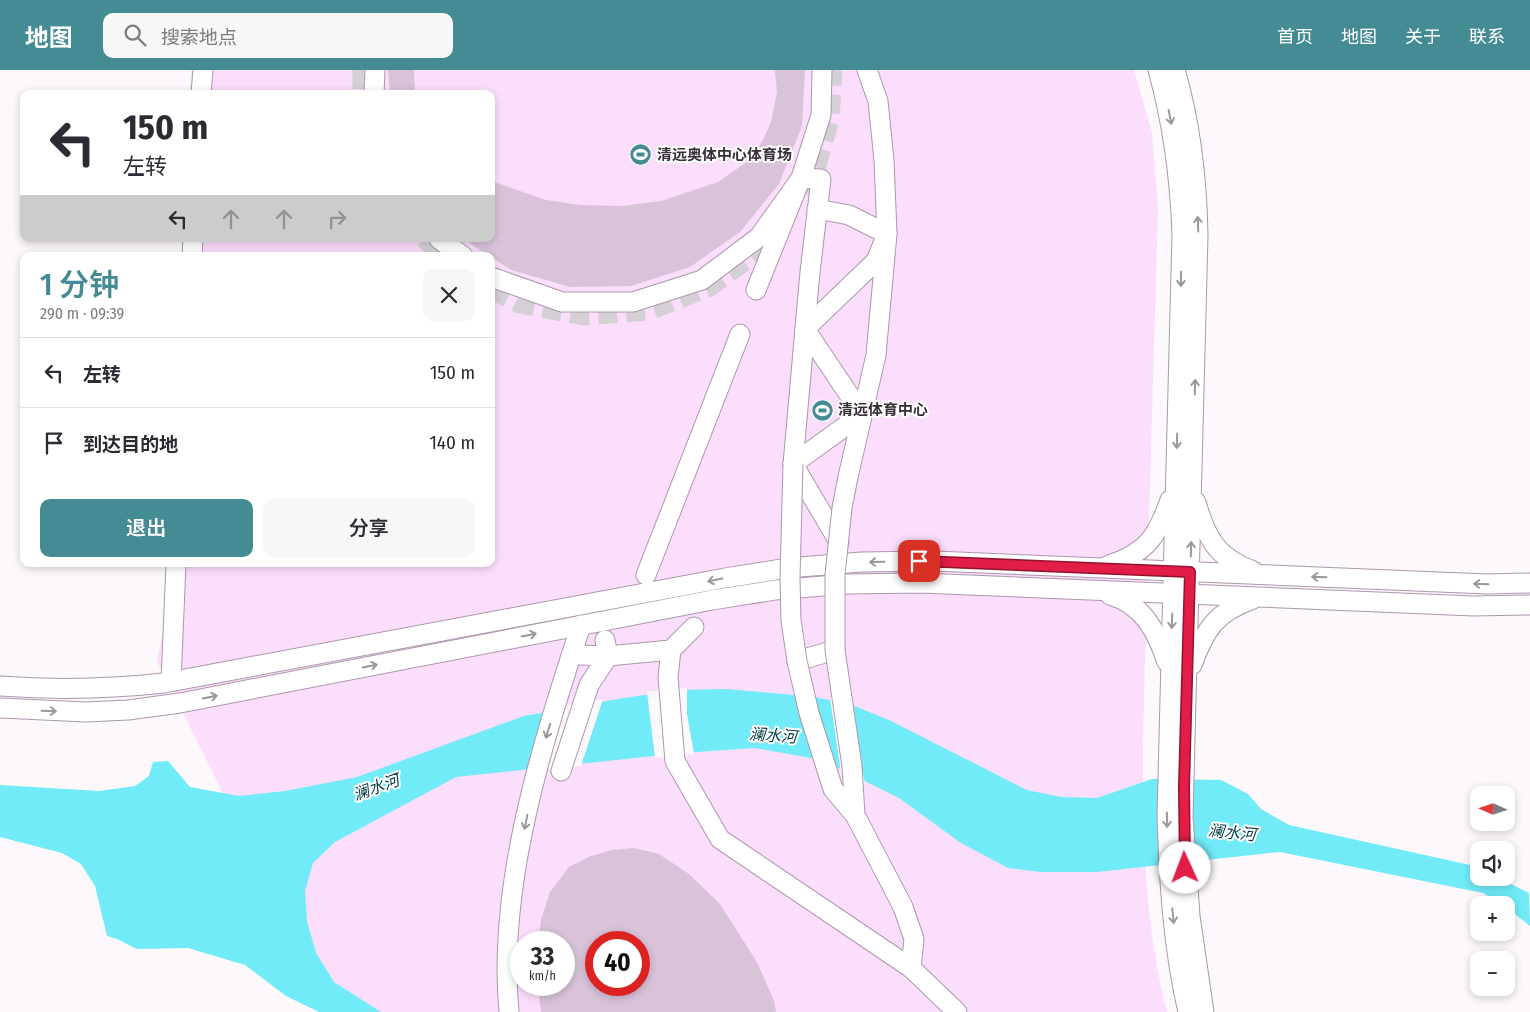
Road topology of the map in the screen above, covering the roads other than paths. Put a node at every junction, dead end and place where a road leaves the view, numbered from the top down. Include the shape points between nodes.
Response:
1 (202, 70) edge
2 (374, 70) edge
3 (822, 70) edge
4 (867, 70) edge
5 (1158, 70) edge
6 (1175, 70) edge
7 (201, 90) edge
8 (374, 90) edge
9 (801, 178) junction
10 (818, 209) junction
11 (887, 234) junction
12 (442, 242) edge
13 (457, 252) edge
14 (495, 278) edge
15 (756, 290) dead end
16 (805, 329) junction
17 (740, 334) dead end
18 (862, 414) junction
19 (793, 464) junction
20 (1184, 485) junction
21 (839, 542) junction
22 (176, 567) edge
23 (1101, 568) junction
24 (1182, 571) junction
25 (646, 575) dead end
26 (1264, 575) junction
27 (1530, 583) edge
28 (1089, 590) junction
29 (1181, 594) junction
30 (1259, 597) junction
31 (1530, 604) edge
32 (581, 625) junction
33 (694, 627) dead end
34 (607, 648) junction
35 (671, 650) junction
36 (835, 650) junction
37 (580, 656) dead end
38 (797, 660) junction
39 (1170, 673) junction
40 (171, 681) junction
41 (0, 686) edge
42 (1186, 688) junction
43 (0, 708) edge
44 (561, 771) dead end
45 (1176, 772) junction
46 (855, 815) junction
47 (1177, 868) junction
48 (911, 968) junction
49 (509, 1012) edge
50 (957, 1012) edge
51 (1188, 1012) edge
52 (1204, 1012) edge

1 - 7 street
2 - 8 street
3 - 9 street via 821,115
4 - 11 street via 878,101
5 -> 20 street via 1169,111 1180,193
20 -> 6 street via 1198,244 1197,194 1186,112
9 - 10 street via 821,179
9 - 14 street via 759,237 702,280 633,302 562,302
9 - 15 street
10 - 11 street via 849,215
10 - 16 street
11 - 16 street via 876,261
11 - 18 street via 876,355
12 - 13 street
16 - 18 street
16 - 19 street
17 - 25 street
18 - 19 street
18 - 21 street, bridge via 848,477
19 - 21 street, bridge
19 - 38 street, bridge via 790,578
20 - 23 street via 1148,544 1129,558
20 - 24 street
20 - 26 street via 1217,549 1237,565
21 - 36 street, bridge via 835,575
22 - 40 street
23 - 24 street
23 -> 40 street via 934,561 788,568
24 - 26 street
24 - 29 street
27 -> 26 street
28 - 29 street
28 - 32 street via 921,583 847,584 775,590
28 - 39 street via 1118,597 1140,610 1160,640
29 - 30 street
29 -> 39 street
29 - 42 street
30 - 31 street via 1474,606
30 - 42 street via 1227,610 1216,620 1200,645
43 -> 32 street via 86,712 180,703
32 -> 49 street via 535,774 516,873 506,983
33 - 35 street
34 - 35 street
34 - 37 street
34 - 44 street via 589,685
35 - 48 street via 668,677 675,761 720,839
36 - 38 street
36 - 46 street, bridge via 852,766
38 - 46 street, bridge via 811,722 833,789
39 - 45 street
40 - 41 street via 76,690
42 - 45 street
45 - 47 street
46 - 48 street via 903,907 914,939
47 -> 51 street via 1178,952
47 - 52 street
48 - 50 street

